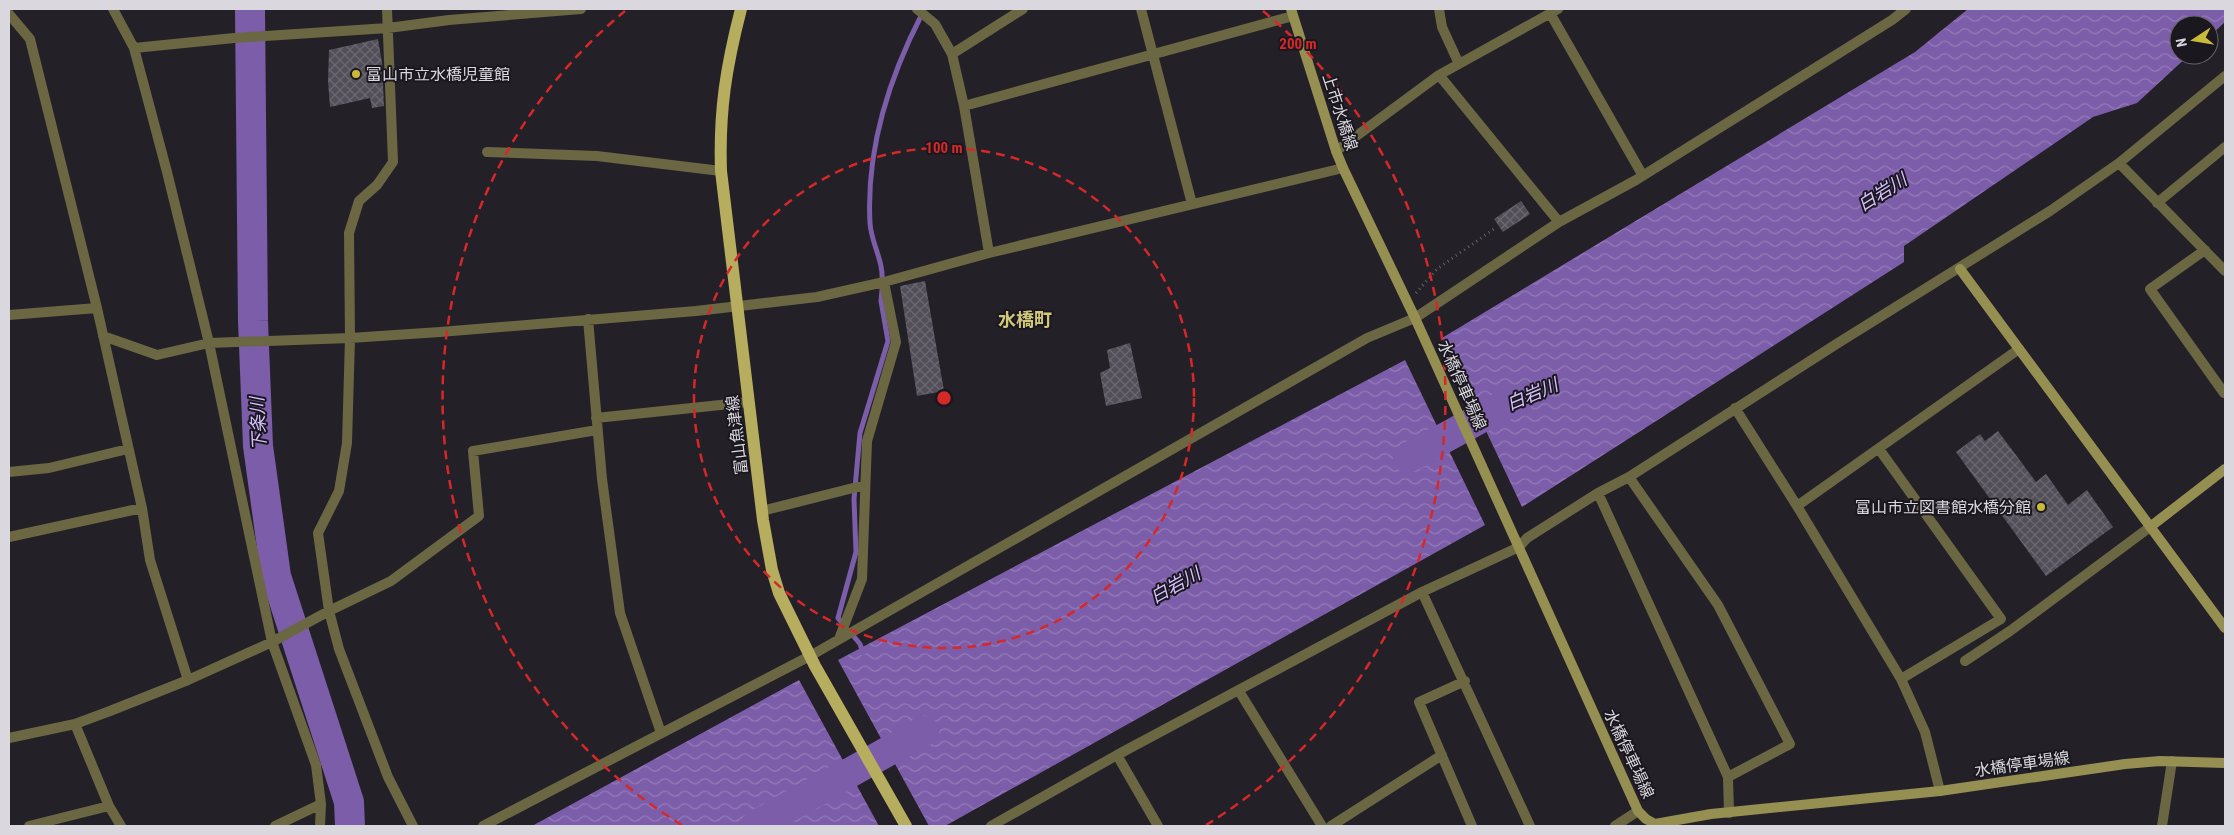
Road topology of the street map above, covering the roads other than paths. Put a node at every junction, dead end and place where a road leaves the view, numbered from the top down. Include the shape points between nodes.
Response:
1 (113, 9) edge
2 (388, 9) edge
3 (581, 9) edge
4 (741, 9) edge
5 (917, 9) edge
6 (1024, 9) edge
7 (1141, 9) edge
8 (1439, 9) edge
9 (1906, 9) edge
10 (1554, 11) edge
11 (1292, 12) edge
12 (9, 14) edge
13 (388, 28) junction
14 (134, 48) junction
15 (952, 54) junction
16 (1154, 54) junction
17 (1459, 64) junction
18 (1439, 75) junction
19 (2225, 76) edge
20 (964, 106) junction
21 (2225, 147) edge
22 (1336, 150) junction
23 (487, 152) dead end
24 (2119, 163) junction
25 (1343, 168) junction
26 (721, 171) junction
27 (1643, 176) junction
28 (2157, 203) junction
29 (1192, 204) junction
30 (1558, 222) junction
31 (2205, 250) junction
32 (990, 253) junction
33 (1960, 269) junction
34 (2225, 271) edge
35 (884, 282) junction
36 (736, 306) junction
37 (98, 308) junction
38 (9, 315) edge
39 (1415, 318) junction
40 (588, 320) junction
41 (103, 336) junction
42 (350, 338) junction
43 (209, 344) junction
44 (2019, 350) junction
45 (2224, 393) dead end
46 (750, 402) junction
47 (1735, 408) junction
48 (596, 418) junction
49 (598, 430) junction
50 (128, 449) junction
51 (1879, 449) junction
52 (2225, 469) edge
53 (9, 472) edge
54 (1629, 477) junction
55 (865, 485) junction
56 (1598, 493) junction
57 (1797, 506) junction
58 (142, 508) junction
59 (762, 511) junction
60 (2150, 527) junction
61 (9, 536) edge
62 (1519, 547) junction
63 (1422, 592) junction
64 (329, 611) junction
65 (2001, 618) junction
66 (2225, 628) edge
67 (2010, 631) junction
68 (277, 639) junction
69 (839, 640) junction
70 (813, 661) junction
71 (1964, 661) dead end
72 (1901, 679) junction
73 (188, 680) junction
74 (1465, 681) junction
75 (1239, 691) junction
76 (75, 724) junction
77 (661, 733) junction
78 (9, 738) edge
79 (1117, 755) junction
80 (1442, 755) junction
81 (2172, 761) junction
82 (2225, 763) edge
83 (1728, 777) junction
84 (1940, 791) junction
85 (320, 804) junction
86 (109, 806) junction
87 (1638, 811) junction
88 (1729, 812) junction
89 (1655, 825) edge
90 (29, 826) edge
91 (121, 826) edge
92 (275, 826) edge
93 (320, 826) edge
94 (413, 826) edge
95 (483, 826) edge
96 (906, 826) edge
97 (991, 826) edge
98 (1158, 826) edge
99 (1322, 826) edge
100 (1331, 826) edge
101 (1472, 826) edge
102 (1530, 826) edge
103 (1616, 826) edge
104 (2162, 826) edge

1 - 14 street
2 - 13 street
3 - 13 street
4 - 26 main road, 富山魚津線 via 723,86
5 - 15 street via 935,24
6 - 15 street
7 - 16 street
8 - 17 street via 1442,27
9 - 27 street
10 - 17 street
10 - 27 street
11 - 16 street
11 - 22 main road, 上市水橋線
12 - 37 street via 30,38
13 - 14 street
13 - 42 street via 392,162 377,185 359,200 349,233
14 - 43 street
15 - 20 street
16 - 20 street
16 - 29 street
17 - 18 street
18 - 22 street
18 - 30 street
19 - 24 street
20 - 32 street
21 - 28 street
22 - 25 main road, 上市水橋線
23 - 26 street via 597,156
24 - 28 street
24 - 33 street
25 - 29 street
25 - 39 main road, 水橋停車場線
26 - 36 main road, 富山魚津線
27 - 30 street
28 - 31 street
29 - 32 street
30 - 39 street
31 - 34 street
31 - 45 street via 2150,289
32 - 35 street
33 - 44 main road
33 - 47 street
35 - 36 street via 817,297
35 - 55 street via 896,342 867,441
36 - 40 street
36 - 46 main road, 富山魚津線
37 - 38 street
37 - 41 street
39 - 62 main road, 水橋停車場線
39 - 69 street via 1367,338
40 - 42 street
40 - 48 street
41 - 43 street via 157,355
41 - 50 street
42 - 43 street
42 - 64 street via 347,443 339,491 318,533
43 - 68 street
44 - 51 street
44 - 60 main road
46 - 48 street
46 - 59 main road, 富山魚津線
47 - 54 street
47 - 57 street
48 - 49 street
49 - 64 street via 474,451 479,516 391,581
49 - 77 street via 620,613
50 - 53 street via 49,468
50 - 58 street
51 - 57 street
51 - 65 street
52 - 60 main road
54 - 56 street
54 - 83 street via 1718,605 1790,744
55 - 59 street
55 - 69 street via 862,579
56 - 62 street via 1527,538
56 - 83 street
57 - 72 street
58 - 61 street
58 - 73 street via 150,560
59 - 70 main road, 富山魚津線 via 779,593
60 - 66 main road
60 - 67 street
62 - 63 street
62 - 87 main road, 水橋停車場線
63 - 74 street
63 - 75 street
64 - 68 street
64 - 94 street via 339,649 385,768
65 - 67 street
65 - 72 street
67 - 71 street
68 - 73 street
68 - 85 street via 316,765
69 - 70 street
70 - 77 street
70 - 96 main road, 富山魚津線
72 - 84 street via 1925,732
73 - 76 street
74 - 80 street via 1419,702
74 - 102 street
75 - 79 street
75 - 99 street
76 - 78 street
76 - 86 street
77 - 95 street
79 - 97 street
79 - 98 street
80 - 100 street
80 - 101 street
81 - 82 main road, 水橋停車場線
81 - 84 main road, 水橋停車場線 via 2125,764
81 - 104 street
83 - 88 street
84 - 88 main road, 水橋停車場線
85 - 92 street
85 - 93 street
86 - 90 street
86 - 91 street
87 - 89 main road, 水橋停車場線
87 - 103 street
88 - 89 main road, 水橋停車場線

